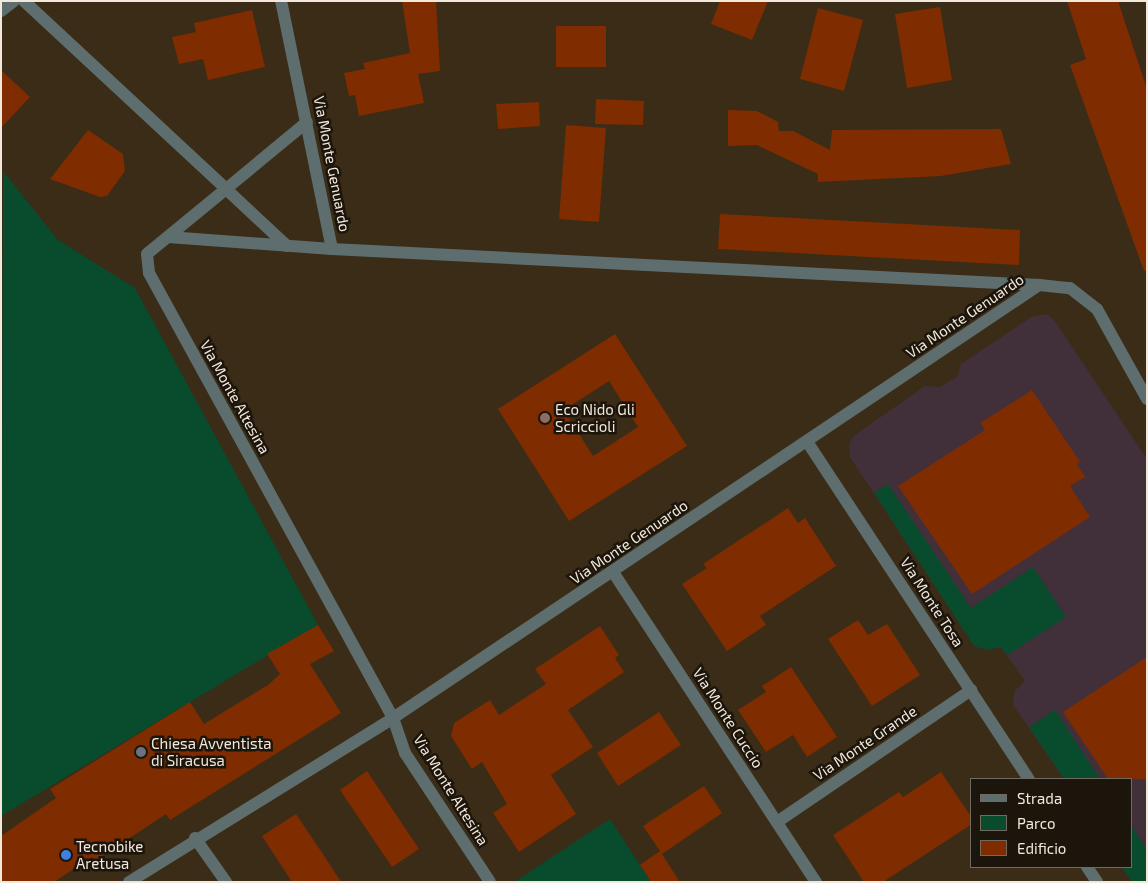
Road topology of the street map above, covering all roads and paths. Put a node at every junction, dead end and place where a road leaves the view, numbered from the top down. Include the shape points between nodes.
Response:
1 (14, 1) edge
2 (24, 1) edge
3 (281, 1) edge
4 (1, 11) edge
5 (307, 122) junction
6 (226, 189) junction
7 (168, 237) junction
8 (287, 246) junction
9 (332, 249) junction
10 (1039, 285) junction
11 (1147, 399) edge
12 (808, 443) junction
13 (613, 572) junction
14 (971, 690) junction
15 (393, 718) junction
16 (1028, 778) edge
17 (777, 822) junction
18 (195, 838) junction
19 (1088, 868) edge
20 (128, 882) edge
21 (226, 882) edge
22 (490, 882) edge
23 (816, 882) edge
24 (1097, 882) edge

1 - 4 street
2 - 6 street
3 - 5 street, Via Monte Genuardo
5 - 6 street, Via Monte Altesina
5 - 9 street, Via Monte Genuardo
6 - 7 street, Via Monte Altesina
6 - 8 street
7 - 8 street
7 - 15 street, Via Monte Altesina via 147,254 149,273
8 - 9 street
9 - 10 street, Via Monte Genuardo
10 - 11 street via 1070,288 1097,309
10 - 12 street, Via Monte Genuardo
12 - 13 street, Via Monte Genuardo
12 - 14 street, Via Monte Tosa
13 - 15 street, Via Monte Genuardo
13 - 17 street, Via Monte Cuccio
14 - 16 street, Via Monte Tosa
14 - 17 street, Via Monte Grande
15 - 18 street, Via Monte Genuardo
15 - 22 street, Via Monte Altesina via 405,753
17 - 23 street, Via Monte Cuccio
18 - 20 street, Via Monte Genuardo
18 - 21 street
19 - 24 street

